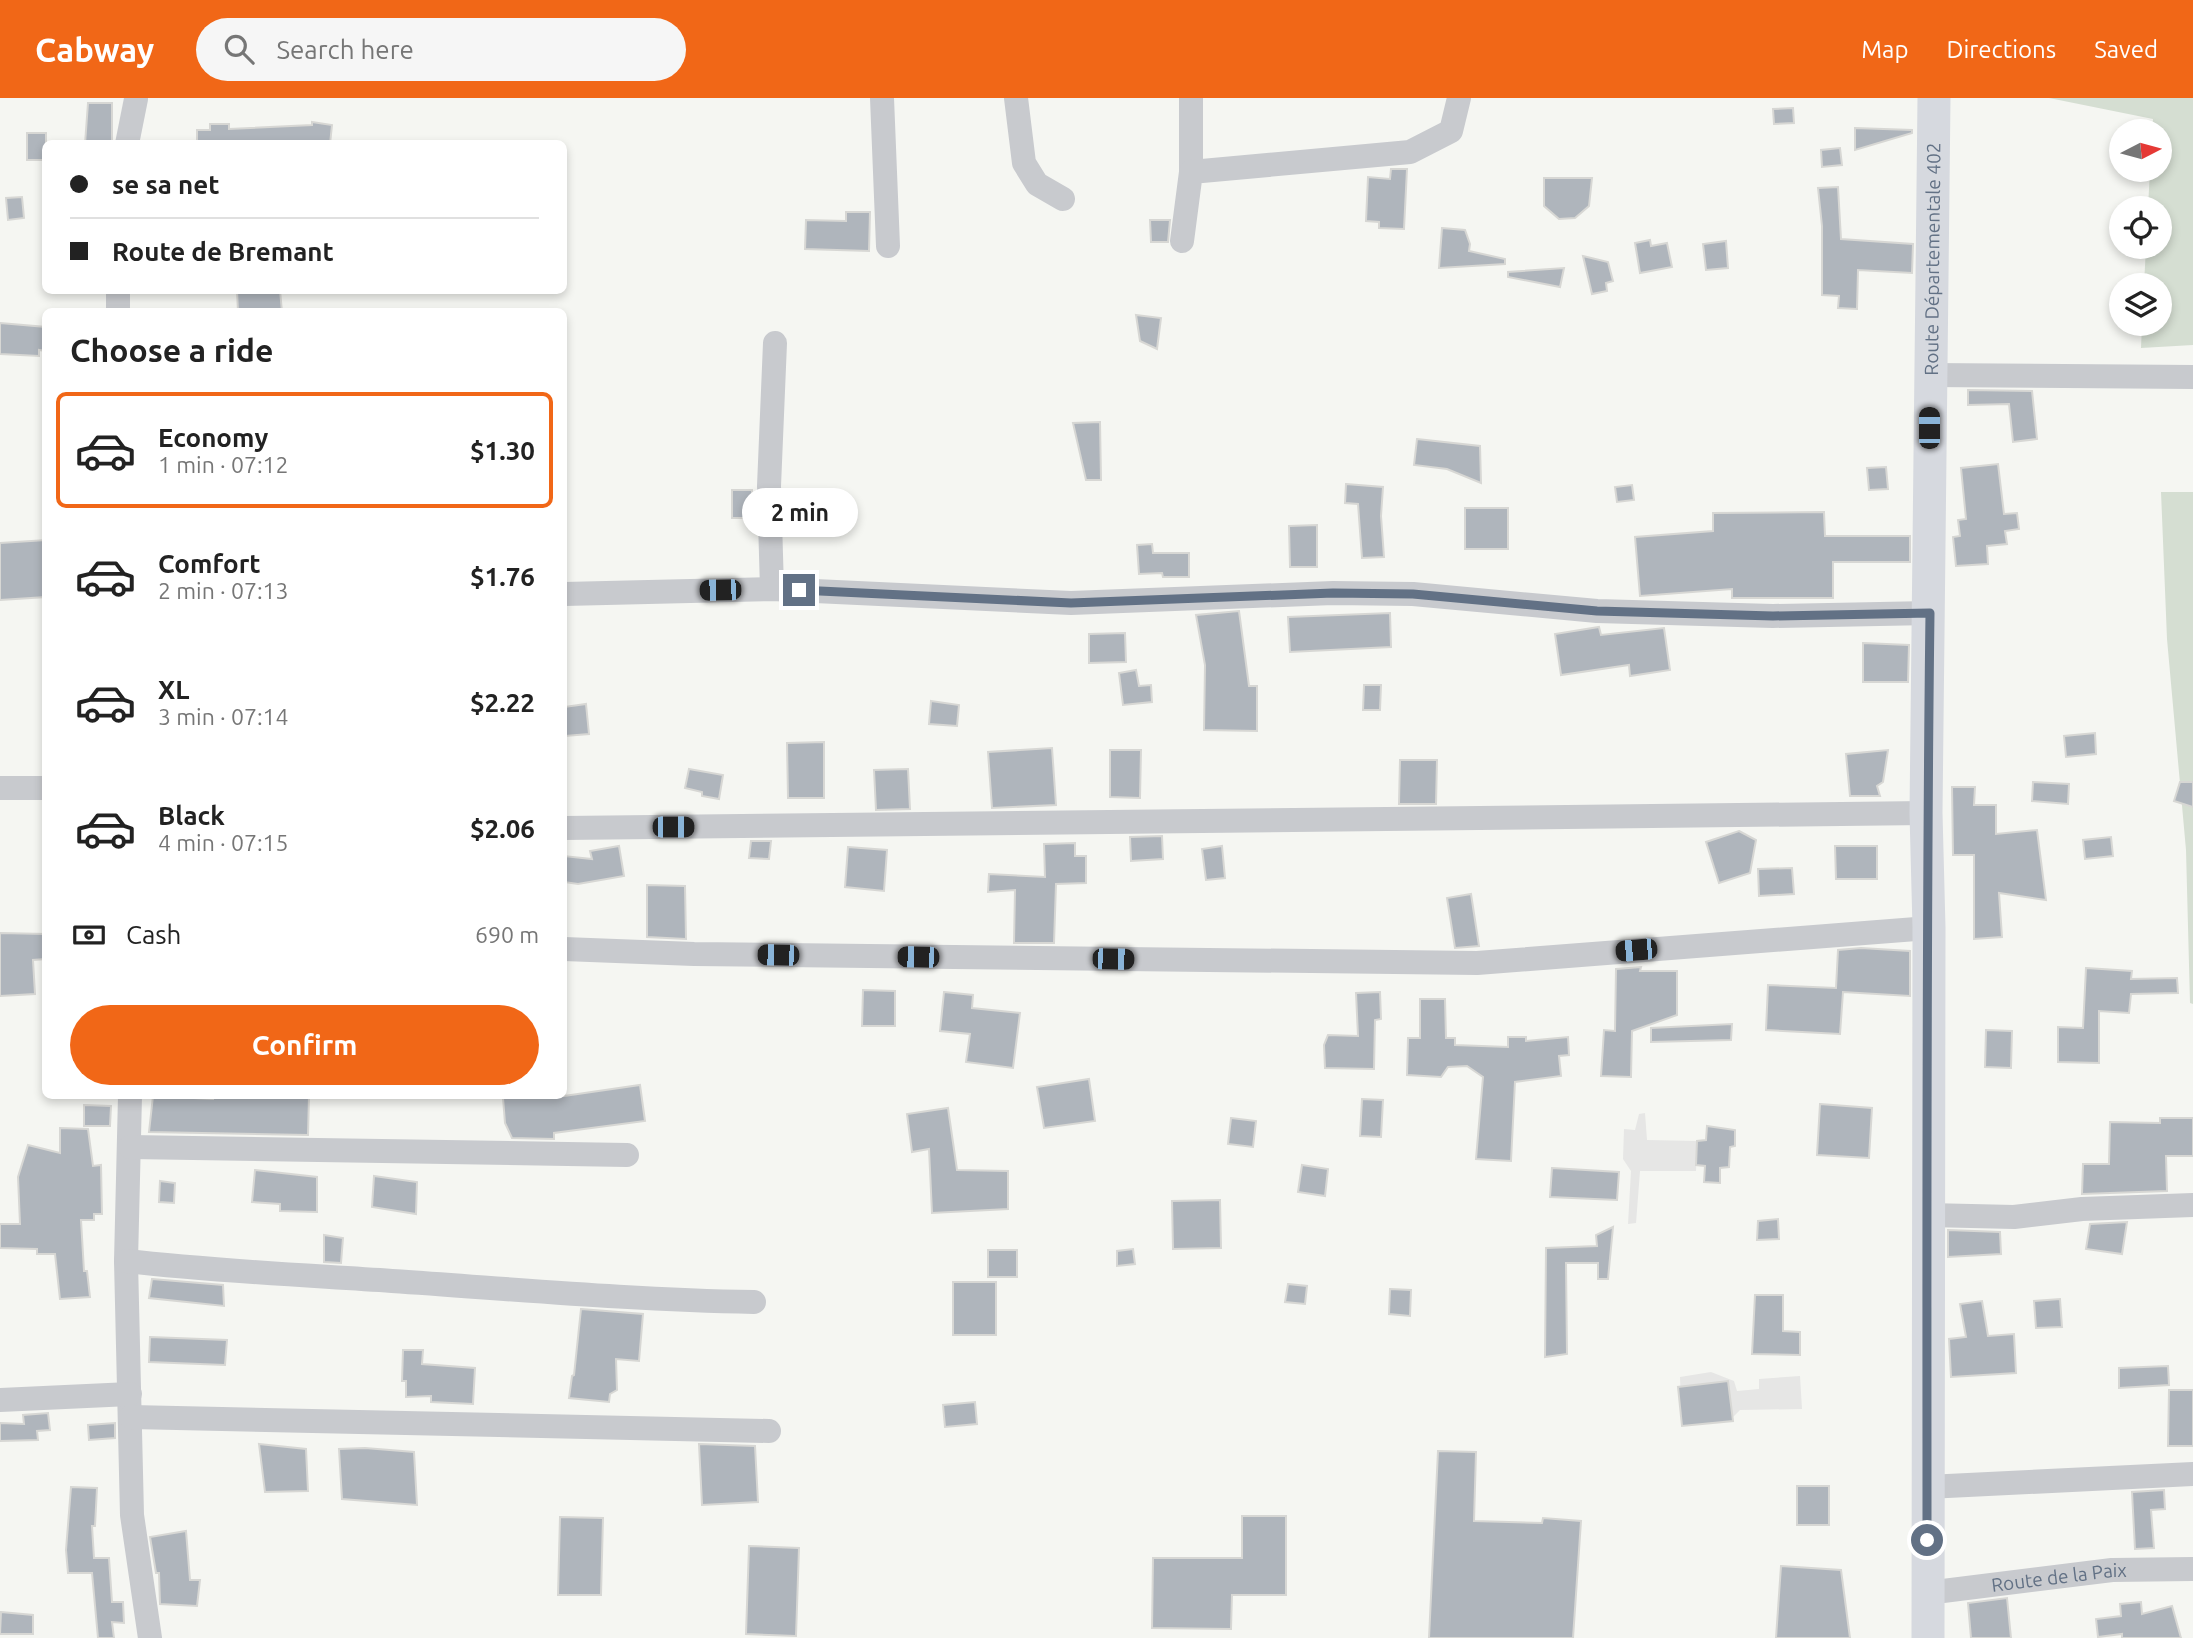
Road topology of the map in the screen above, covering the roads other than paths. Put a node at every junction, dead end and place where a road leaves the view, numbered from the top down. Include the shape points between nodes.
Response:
1 (135, 98) edge
2 (146, 98) edge
3 (882, 98) edge
4 (1016, 98) edge
5 (1191, 98) edge
6 (1459, 98) edge
7 (1934, 98) edge
8 (128, 140) edge
9 (1191, 172) junction
10 (1063, 199) dead end
11 (1182, 241) dead end
12 (888, 246) dead end
13 (775, 343) dead end
14 (1929, 375) junction
15 (2193, 377) edge
16 (772, 589) junction
17 (567, 594) edge
18 (1930, 613) junction
19 (0, 788) edge
20 (42, 788) edge
21 (1926, 813) junction
22 (567, 828) edge
23 (1929, 928) junction
24 (567, 949) edge
25 (130, 1099) edge
26 (130, 1147) junction
27 (627, 1155) dead end
28 (2193, 1205) edge
29 (1928, 1216) junction
30 (127, 1261) junction
31 (754, 1302) dead end
32 (0, 1400) edge
33 (131, 1405) junction
34 (769, 1431) dead end
35 (2193, 1474) edge
36 (1927, 1487) junction
37 (2193, 1569) edge
38 (1927, 1593) junction
39 (150, 1638) edge
40 (1928, 1638) edge

1 - 2 street
1 - 8 street
3 - 12 street
4 - 10 street via 1024,163 1037,184
5 - 9 street
6 - 9 street via 1451,131 1410,152
7 - 14 main road, Route Départementale 402
9 - 11 street
13 - 16 street via 769,486
14 - 15 street
14 - 18 main road, Route Départementale 402
16 - 17 street
16 - 18 street via 1071,603 1413,594 1597,611 1773,616
18 - 21 main road, Route Départementale 402
19 - 20 street
21 - 22 street
21 - 23 main road, Route Départementale 402
23 - 24 street via 1477,963
23 - 29 main road, Route Départementale 402
25 - 26 street
26 - 27 street
26 - 30 street
28 - 29 street via 2014,1217
29 - 36 main road, Route Départementale 402
30 - 31 street via 218,1272 669,1301
30 - 33 street
32 - 33 street
33 - 34 street
33 - 39 street via 132,1516
35 - 36 street
36 - 38 main road, Route Départementale 402
37 - 38 street, Route de la Paix via 2112,1570
38 - 40 main road, Route Départementale 402

